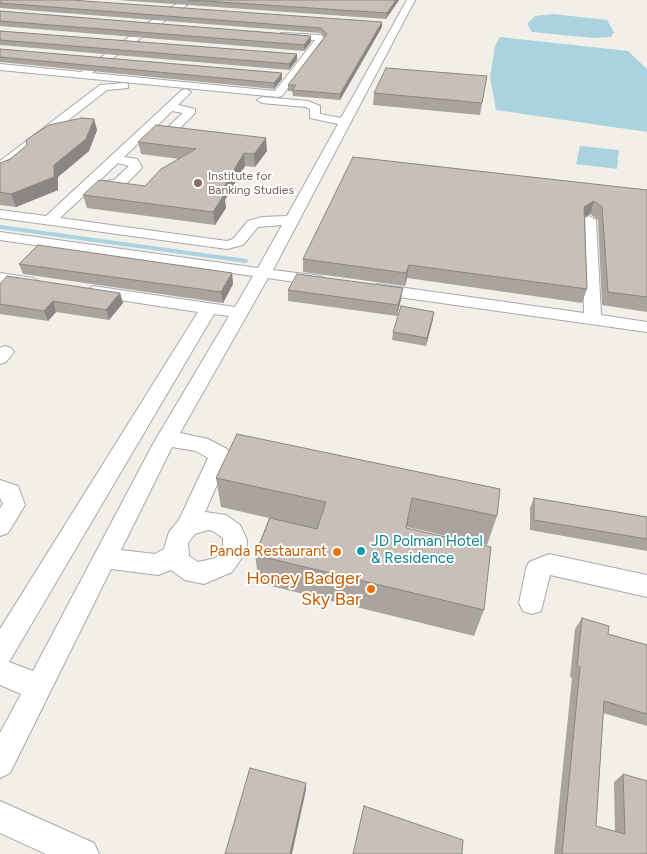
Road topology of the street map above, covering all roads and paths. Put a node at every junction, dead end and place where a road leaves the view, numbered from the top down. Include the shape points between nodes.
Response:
1 (190, 0) edge
2 (411, 0) edge
3 (160, 7) edge
4 (183, 9) junction
5 (132, 23) edge
6 (161, 25) junction
7 (274, 34) edge
8 (108, 40) edge
9 (133, 42) junction
10 (148, 43) edge
11 (297, 55) edge
12 (307, 56) junction
13 (85, 57) edge
14 (104, 59) junction
15 (120, 60) junction
16 (0, 67) edge
17 (82, 75) junction
18 (93, 76) junction
19 (186, 92) junction
20 (170, 107) junction
21 (345, 122) junction
22 (145, 130) junction
23 (115, 159) junction
24 (0, 168) edge
25 (85, 187) junction
26 (0, 214) edge
27 (292, 220) junction
28 (589, 220) edge
29 (49, 221) junction
30 (2, 238) edge
31 (203, 254) junction
32 (263, 273) junction
33 (0, 278) edge
34 (341, 284) edge
35 (47, 285) edge
36 (360, 287) edge
37 (76, 289) edge
38 (209, 308) junction
39 (240, 313) junction
40 (593, 319) junction
41 (647, 327) edge
42 (167, 438) junction
43 (0, 489) edge
44 (0, 526) edge
45 (188, 526) junction
46 (175, 555) junction
47 (105, 558) junction
48 (647, 586) edge
49 (532, 603) dead end
50 (0, 653) edge
51 (0, 672) edge
52 (39, 686) junction
53 (0, 763) edge
54 (0, 817) edge
55 (83, 854) edge

1 - 4 street
2 - 21 street via 396,19
3 - 4 street
4 - 6 street
5 - 6 street
6 - 9 street
7 - 12 street via 320,38
8 - 9 street
9 - 10 street
9 - 14 street
9 - 15 street
11 - 12 street
12 - 18 street via 287,75 278,94
13 - 14 street
14 - 15 street
14 - 17 street
15 - 18 street
16 - 17 street
17 - 18 street
19 - 20 street
19 - 21 street via 308,104 316,108 316,117
19 - 24 street via 120,85 104,87
20 - 22 street
20 - 22 street via 191,111 170,132
21 - 27 street
22 - 23 street
23 - 25 street
23 - 25 street via 133,162 136,167 118,184
25 - 29 street
26 - 29 street
27 - 31 street via 252,224 238,242
27 - 32 street
28 - 40 street
29 - 31 street
30 - 31 street
31 - 32 street
32 - 34 street
32 - 39 street
33 - 35 street
36 - 40 street
37 - 38 street
38 - 39 street
38 - 50 street
39 - 42 street
40 - 41 street
42 - 45 street via 201,444 220,455
42 - 47 street
43 - 44 street via 10,492 14,505
45 - 46 street via 177,539
45 - 46 street via 208,521 226,526 236,540 231,558 224,565 204,572 185,568
46 - 47 street via 158,565
47 - 52 street
48 - 49 street via 549,564 538,569
51 - 52 street
52 - 53 street
54 - 55 street

